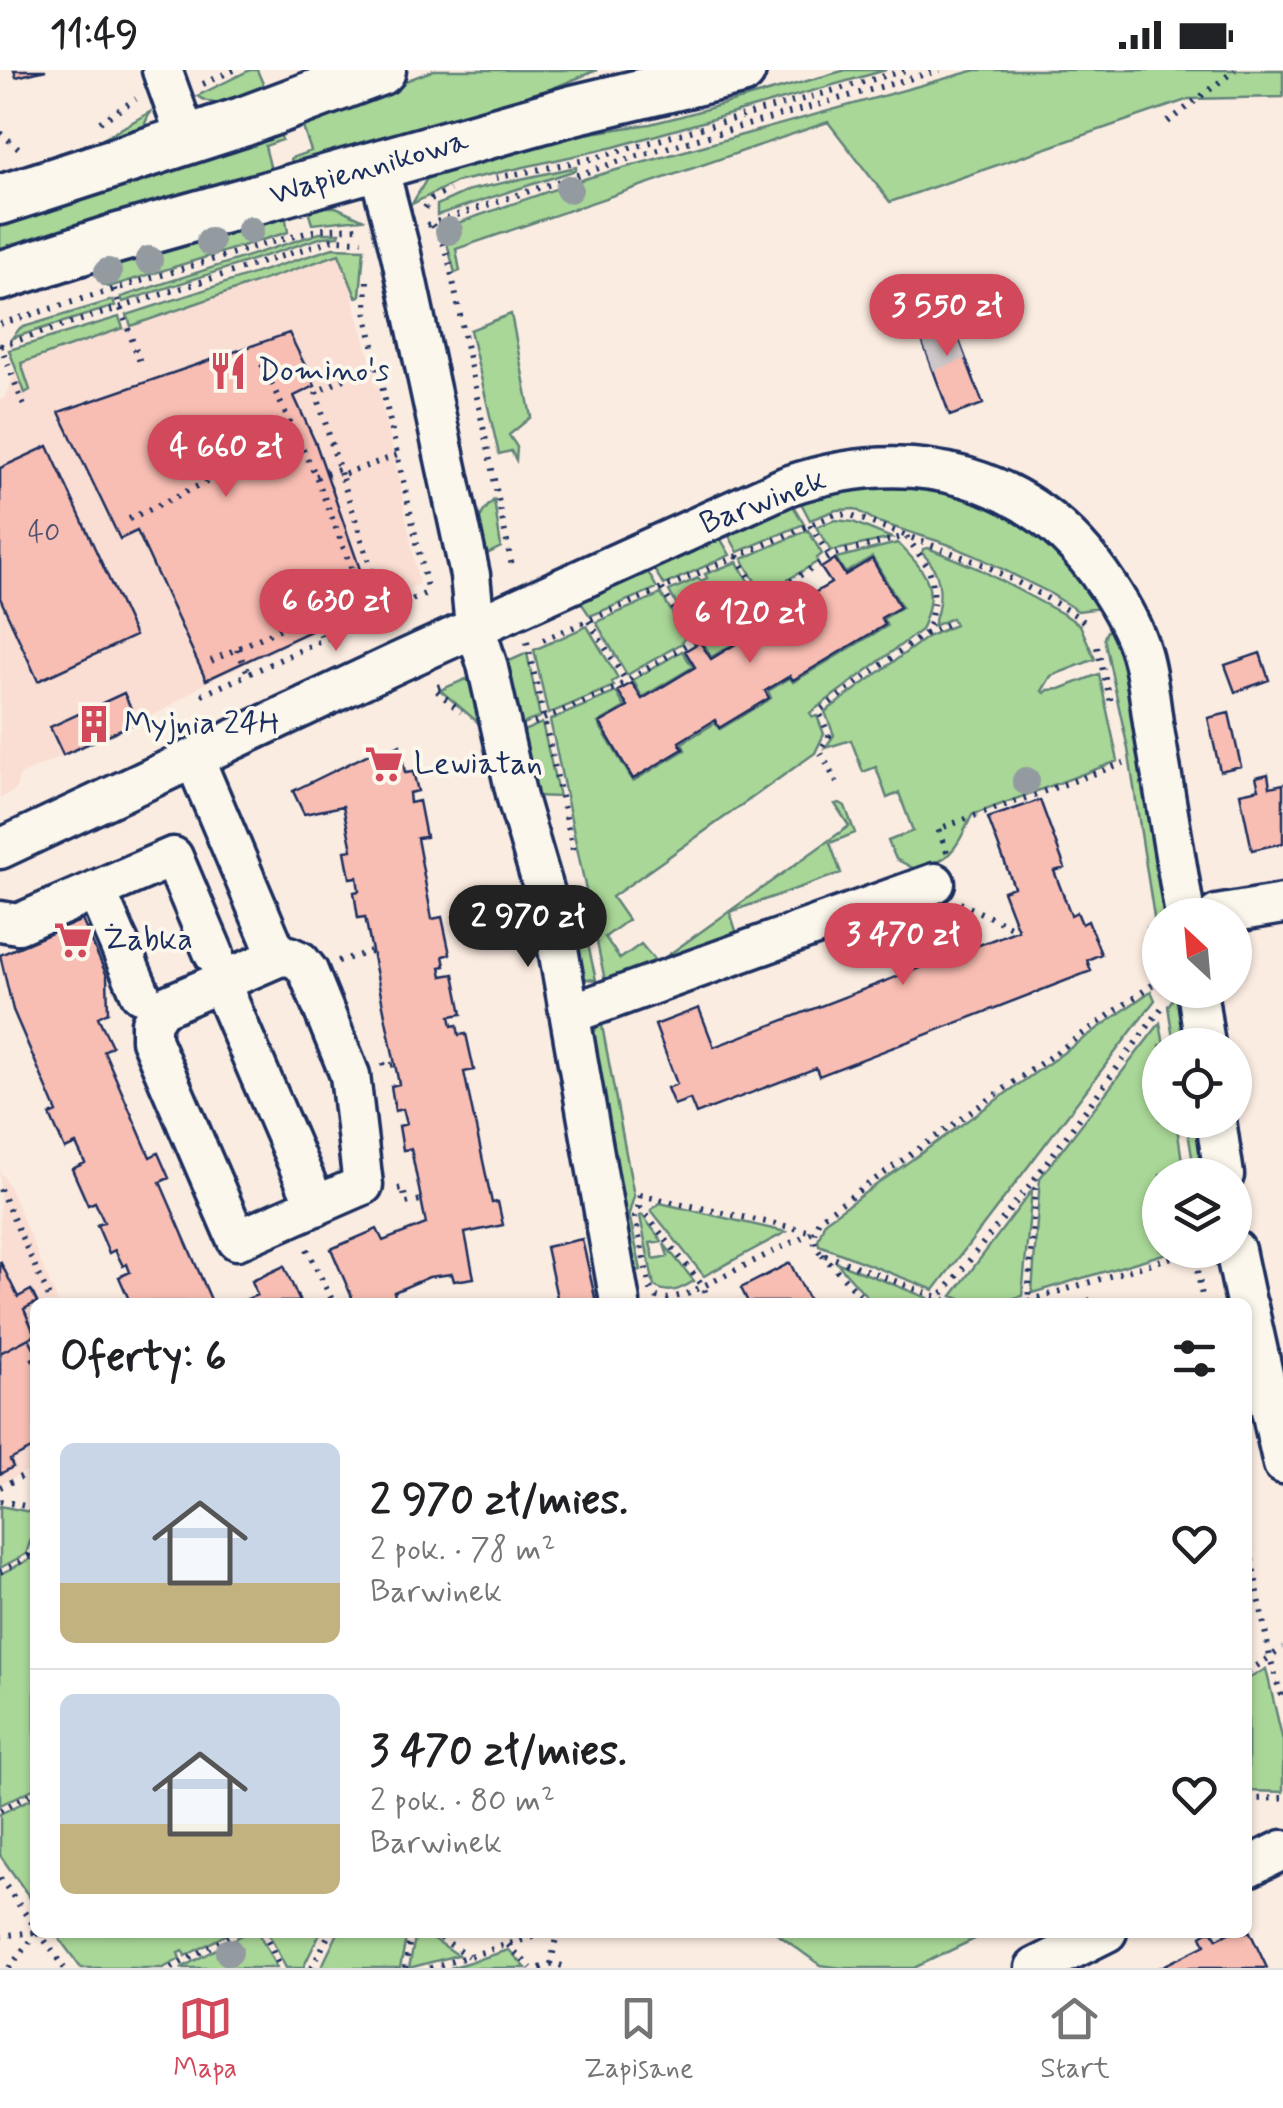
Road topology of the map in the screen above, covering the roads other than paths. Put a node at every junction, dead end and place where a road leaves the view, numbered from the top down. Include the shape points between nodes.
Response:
1 (382, 70) edge
2 (741, 70) edge
3 (164, 86) edge
4 (186, 140) junction
5 (378, 166) junction
6 (0, 200) edge
7 (0, 276) edge
8 (475, 627) junction
9 (194, 758) junction
10 (0, 849) edge
11 (943, 874) road end
12 (96, 890) junction
13 (1182, 898) edge
14 (1283, 904) edge
15 (1252, 909) edge
16 (0, 922) edge
17 (278, 957) junction
18 (217, 968) junction
19 (140, 993) dead end
20 (570, 1014) junction
21 (310, 1223) junction
22 (1239, 1268) edge
23 (619, 1298) edge
24 (1245, 1298) edge
25 (1252, 1327) edge
26 (1283, 1464) edge
27 (1283, 1850) edge
28 (1252, 1865) edge
29 (1095, 1938) edge
30 (1035, 1968) edge

1 - 4 main road
2 - 5 main road, Wapiennikowa
3 - 4 street
4 - 6 main road
5 - 7 main road, Wapiennikowa
5 - 8 street via 470,574
8 - 9 street, Barwinek
8 - 13 street, Barwinek via 822,474 901,467 970,478 1058,527 1091,560 1122,608 1141,652
8 - 20 street
9 - 10 street, Barwinek
9 - 17 street
11 - 20 street
12 - 16 street via 18,924
12 - 18 street via 173,856
12 - 19 street
14 - 15 street
17 - 18 street
17 - 21 street via 289,956 308,970 350,1075 363,1185
18 - 21 street
18 - 21 street via 160,1008 151,1040 237,1240
20 - 23 street
22 - 24 street
25 - 26 street
27 - 28 street
29 - 30 street

